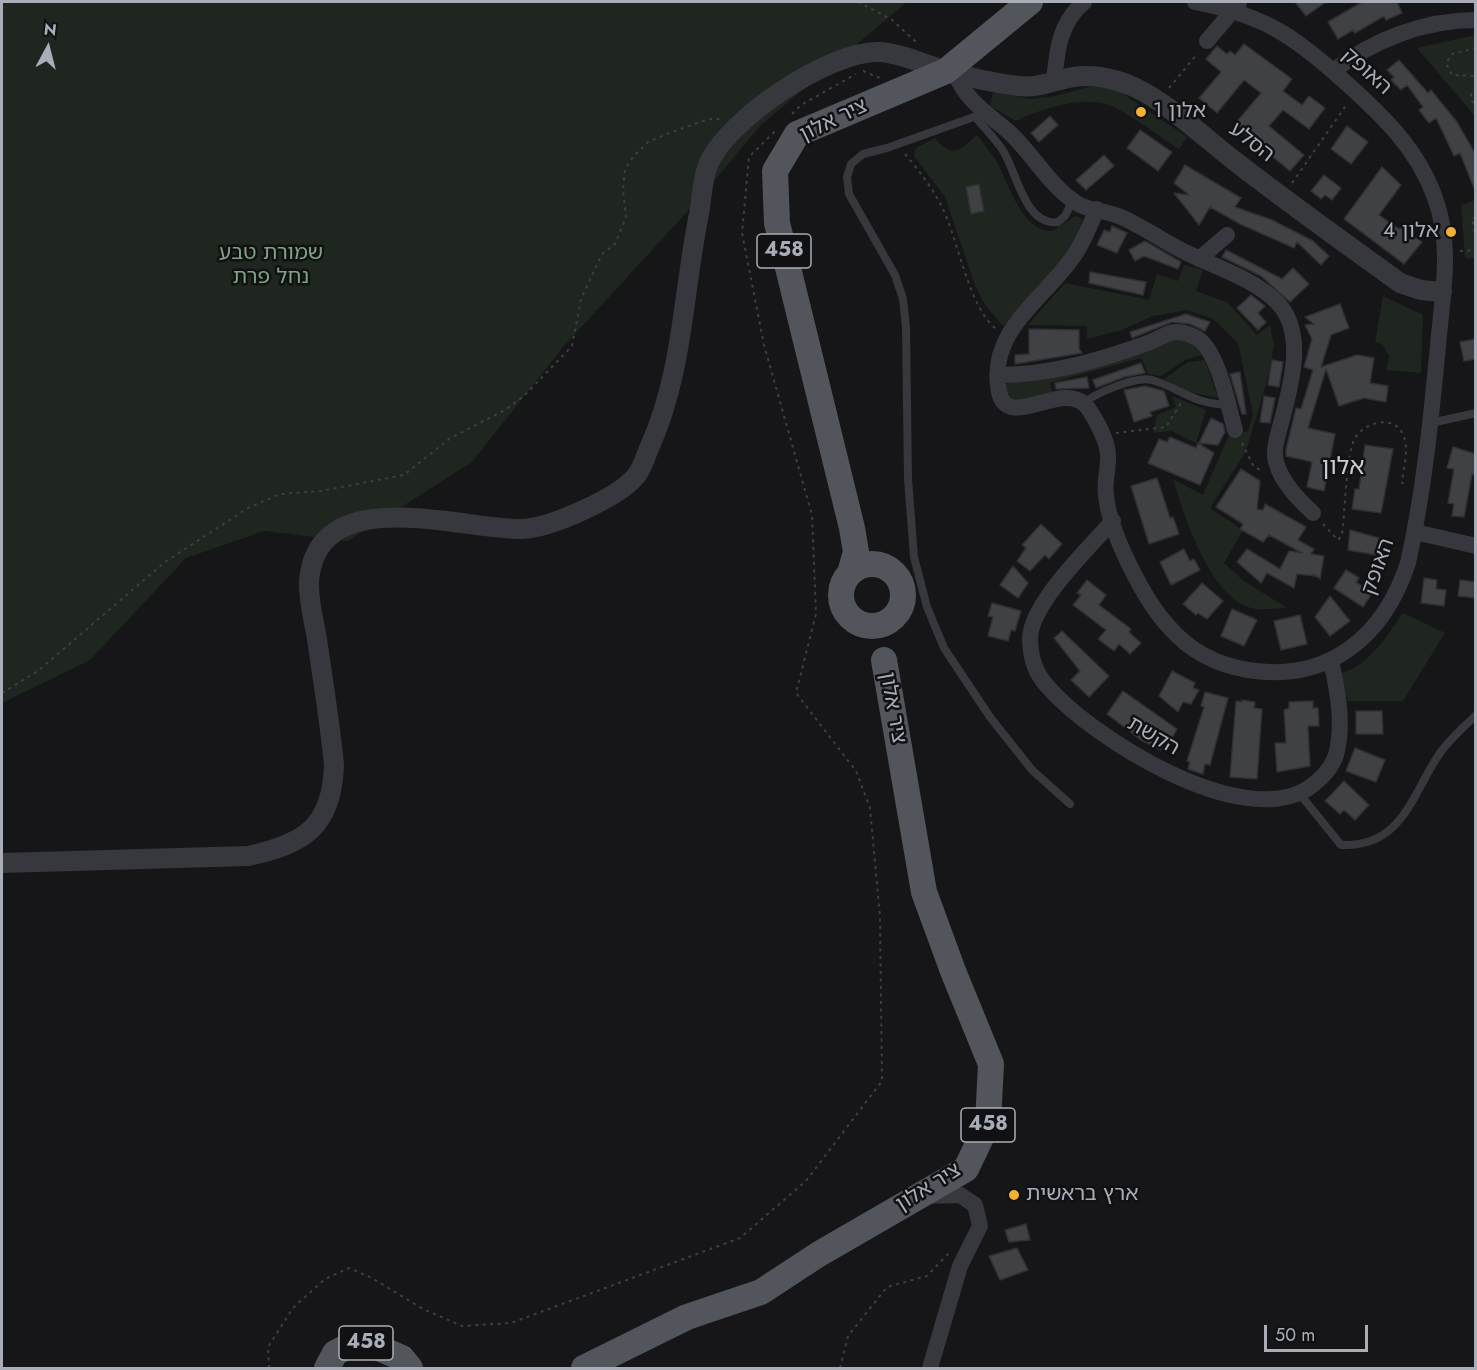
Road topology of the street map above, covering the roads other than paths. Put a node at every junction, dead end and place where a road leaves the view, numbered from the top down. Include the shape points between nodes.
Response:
1 (1030, 2) edge
2 (1084, 2) edge
3 (1195, 2) edge
4 (1237, 5) edge
5 (1476, 20) edge
6 (1207, 41) road end
7 (1333, 71) junction
8 (951, 72) junction
9 (1053, 82) junction
10 (980, 115) junction
11 (1073, 200) junction
12 (1097, 209) junction
13 (1227, 235) dead end
14 (1199, 259) junction
15 (1442, 292) junction
16 (998, 375) junction
17 (1082, 404) junction
18 (1228, 405) junction
19 (1476, 413) edge
20 (1431, 423) junction
21 (1235, 430) road end
22 (1313, 513) road end
23 (1113, 521) junction
24 (852, 528) junction
25 (1415, 532) junction
26 (1476, 546) edge
27 (883, 566) junction
28 (850, 573) junction
29 (889, 622) junction
30 (862, 624) junction
31 (884, 660) junction
32 (1331, 660) junction
33 (1476, 715) edge
34 (1299, 794) junction
35 (1070, 804) dead end
36 (2, 863) edge
37 (918, 1196) junction
38 (327, 1368) edge
39 (410, 1368) edge
40 (584, 1368) edge
41 (930, 1368) edge

1 - 8 main road, ציר אלון / 458
2 - 9 street via 1075,9 1060,35
3 - 4 street, האופק
4 - 6 street
4 - 7 street, האופק via 1278,28
5 - 7 street via 1433,25 1394,36 1357,52
7 - 15 street, האופק via 1398,132 1431,186 1445,238
8 - 9 street, הסלע via 1021,86
8 - 10 street
8 - 24 main road, ציר אלון / 458 via 797,134 775,171 777,224
8 - 36 street, הסלע via 898,55 861,52 818,69 742,120 717,147 707,166 691,251 677,363 660,425 636,476 593,507 525,529 388,518 351,525 334,534 321,548 309,580 334,786 319,823 300,841 248,856
9 - 15 street, הסלע via 1073,76 1111,79 1132,86 1159,102 1400,283
10 - 11 street via 1010,133
10 - 11 lane via 1003,151 1027,202 1045,222 1058,222
10 - 35 lane via 862,154 851,164 847,177 849,194 895,275 903,299 908,479 914,557 924,597 944,648 990,717 1032,770
11 - 12 street
12 - 14 street via 1122,217
12 - 16 street via 1071,261 1005,337
13 - 14 street
14 - 22 street via 1265,292 1286,312 1294,352 1275,444 1278,468 1295,496
15 - 20 street, האופק
16 - 17 street via 1001,400 1010,407 1023,408 1063,397
16 - 18 street via 1034,375 1071,368 1172,332 1183,332 1198,338 1208,350
17 - 18 lane via 1109,389 1146,380 1209,404
17 - 23 street, האופק via 1102,435 1108,453 1106,496
18 - 21 street
19 - 20 lane
20 - 25 street, האופק
23 - 32 street, האופק via 1143,594 1171,630 1195,651 1220,663 1255,671 1294,671
23 - 34 street, הקשת via 1035,616 1031,654 1042,679 1108,737 1150,764 1187,781 1221,794 1250,799
24 - 27 main road, ציר אלון / 458
24 - 28 main road, ציר אלון / 458 via 856,552
25 - 26 street
25 - 32 street, האופק via 1402,583 1386,614 1361,640
27 - 28 main road via 862,566
27 - 29 main road via 894,573 903,592 902,606
28 - 30 main road via 841,598 846,611
29 - 30 main road
29 - 31 main road, ציר אלון / 458
30 - 31 main road, ציר אלון / 458
31 - 37 main road, ציר אלון / 458 via 924,892 991,1064 988,1123 966,1169
32 - 34 street, הקשת via 1340,711 1335,758 1326,774
33 - 34 lane via 1441,752 1402,820 1386,835 1341,845
37 - 40 main road, ציר אלון / 458 via 760,1292 687,1317
37 - 41 street via 960,1195 975,1205 980,1226 960,1266
38 - 39 main road, 458 via 335,1353 360,1340 402,1358

